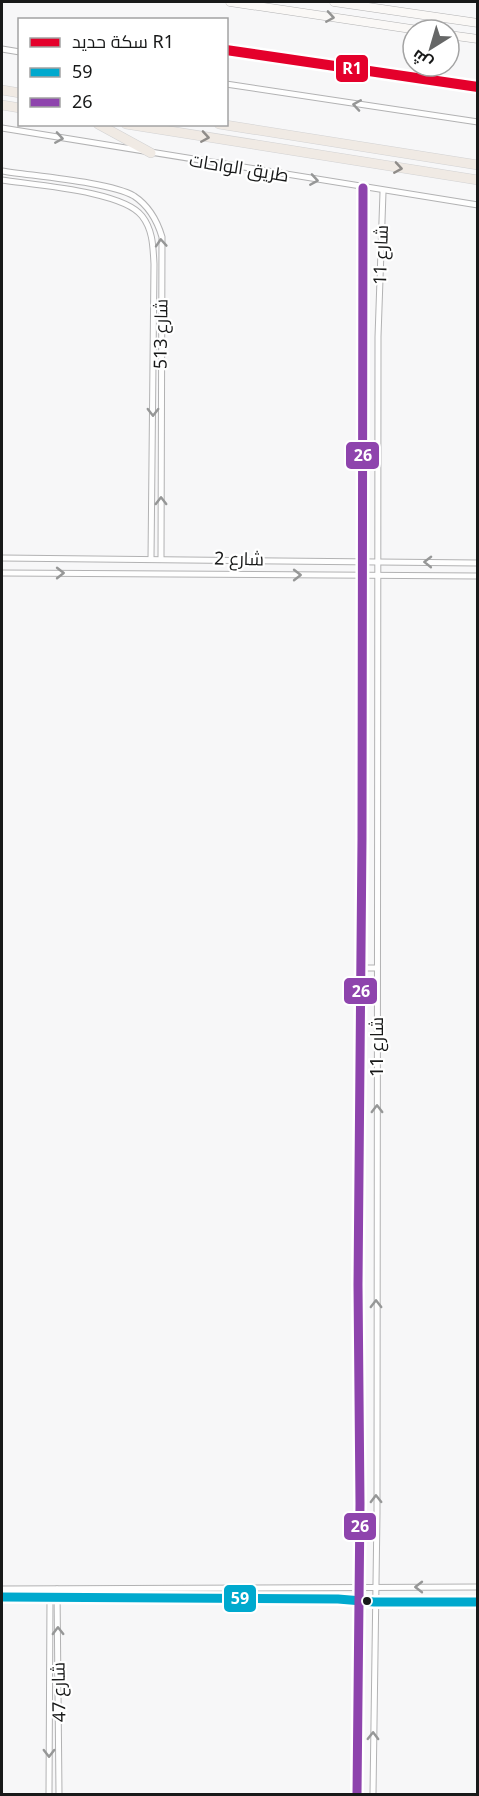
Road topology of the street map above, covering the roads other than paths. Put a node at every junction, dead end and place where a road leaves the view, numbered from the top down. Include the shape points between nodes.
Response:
1 (230, 2) edge
2 (334, 2) edge
3 (477, 23) edge
4 (401, 27) edge
5 (461, 37) edge
6 (477, 39) edge
7 (2, 49) edge
8 (18, 52) edge
9 (228, 84) edge
10 (2, 90) edge
11 (18, 93) edge
12 (2, 105) edge
13 (18, 108) edge
14 (477, 122) edge
15 (228, 125) edge
16 (102, 126) edge
17 (139, 126) edge
18 (2, 128) edge
19 (151, 153) junction
20 (477, 165) edge
21 (2, 171) edge
22 (2, 180) edge
23 (59, 180) junction
24 (477, 180) edge
25 (363, 188) junction
26 (58, 189) junction
27 (383, 192) junction
28 (477, 205) edge
29 (154, 264) junction
30 (162, 264) junction
31 (153, 375) junction
32 (160, 375) junction
33 (161, 462) junction
34 (153, 463) junction
35 (2, 558) edge
36 (150, 559) junction
37 (161, 559) junction
38 (363, 561) junction
39 (378, 561) junction
40 (477, 563) edge
41 (2, 573) edge
42 (148, 574) junction
43 (363, 575) junction
44 (378, 575) junction
45 (477, 576) edge
46 (362, 968) junction
47 (377, 968) junction
48 (374, 1587) junction
49 (477, 1587) edge
50 (359, 1588) junction
51 (2, 1589) edge
52 (50, 1589) junction
53 (57, 1589) junction
54 (2, 1597) edge
55 (50, 1598) junction
56 (57, 1598) junction
57 (359, 1601) junction
58 (374, 1602) junction
59 (477, 1602) edge
60 (49, 1794) edge
61 (59, 1794) edge
62 (357, 1794) edge
63 (373, 1794) edge

1 -> 4 street
2 - 3 street
5 - 6 street
7 - 8 street
14 -> 9 street
10 - 11 highway
12 - 13 highway
15 - 20 highway
16 - 19 highway
17 -> 24 highway, طريق الواحات
18 -> 19 street, طريق الواحات
19 -> 25 street, طريق الواحات
21 - 23 street, شارع 513
22 - 26 street, شارع 513
23 - 26 street
30 -> 23 street, شارع 513 via 159,227 141,202 123,191
25 - 27 street, طريق الواحات
25 - 38 street, شارع 11
26 - 29 street, شارع 513 via 114,198 132,206 148,225
27 - 28 street, طريق الواحات
27 - 39 street, شارع 11 via 378,337
29 - 30 street
29 - 31 street, شارع 513
30 - 32 street, شارع 513
31 - 32 street
31 -> 34 street, شارع 513
32 - 33 street, شارع 513
33 - 34 street
37 -> 33 street, شارع 513
34 - 36 street, شارع 513
35 - 36 street, شارع 2
36 - 37 street, شارع 2
36 - 42 street, شارع 513
37 - 38 street, شارع 2
38 - 39 street, شارع 2
38 - 43 street, شارع 11
40 -> 39 street, شارع 2
39 - 44 street, شارع 11
41 -> 42 street, شارع 2
42 -> 43 street, شارع 2
43 - 44 street, شارع 2
43 - 46 street, شارع 11
44 - 45 street, شارع 2
44 - 47 street, شارع 11
46 - 47 street
46 - 50 street, شارع 11
48 -> 47 street, شارع 11
49 -> 48 street
48 - 50 street
48 - 58 street, شارع 11
50 - 53 street
50 - 57 street, شارع 11
51 - 52 street
52 - 53 street
52 - 55 street, شارع 47
53 - 56 street, شارع 47
54 - 55 street
55 - 56 street
55 -> 60 street, شارع 47
56 - 57 street
61 -> 56 street, شارع 47
57 - 58 street
57 - 62 street, شارع 11
58 - 59 street
63 -> 58 street, شارع 11

